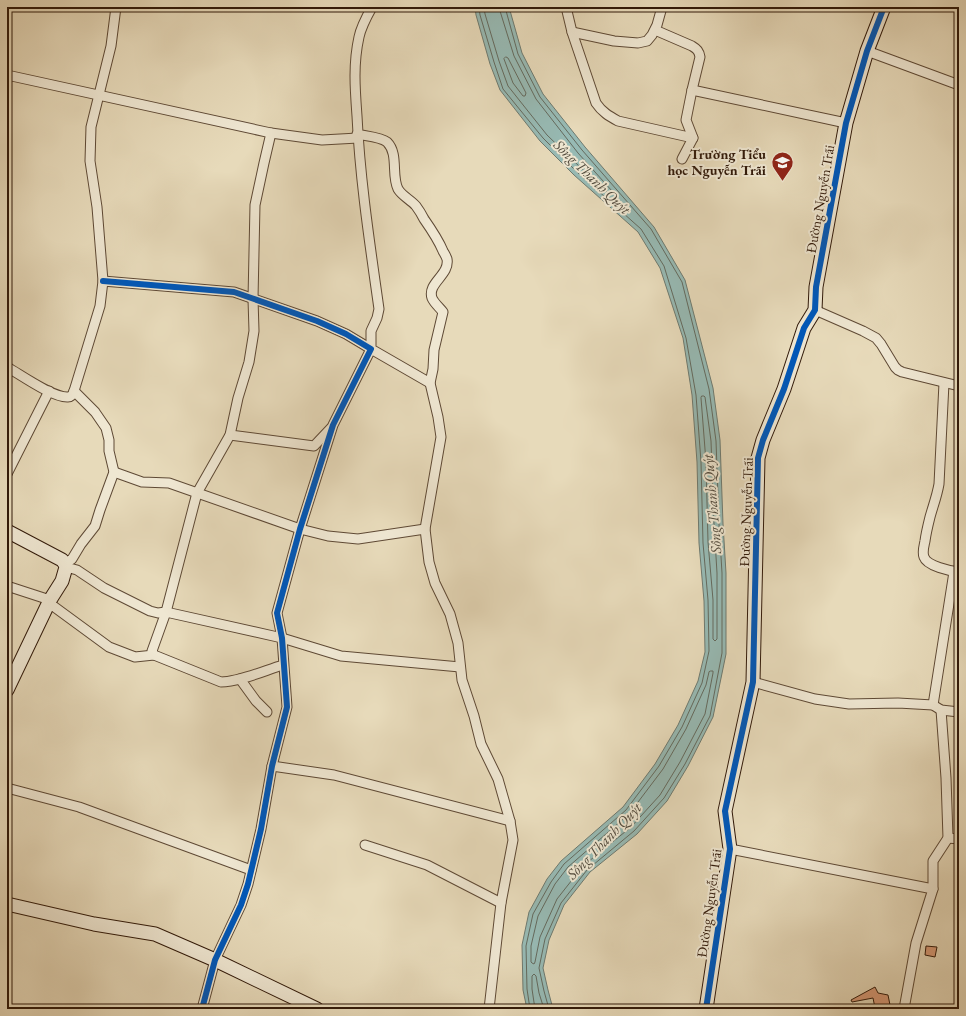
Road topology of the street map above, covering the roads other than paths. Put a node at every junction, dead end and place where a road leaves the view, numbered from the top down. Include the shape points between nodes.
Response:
1 (116, 7) edge
2 (372, 7) edge
3 (566, 7) edge
4 (662, 7) edge
5 (884, 7) edge
6 (655, 30) junction
7 (572, 32) junction
8 (867, 51) junction
9 (7, 75) edge
10 (959, 85) edge
11 (692, 90) junction
12 (99, 96) junction
13 (846, 123) junction
14 (271, 134) junction
15 (358, 136) junction
16 (693, 138) junction
17 (682, 159) dead end
18 (103, 281) junction
19 (253, 299) junction
20 (815, 310) junction
21 (370, 349) junction
22 (8, 370) edge
23 (430, 383) junction
24 (944, 383) junction
25 (959, 386) edge
26 (49, 391) junction
27 (74, 391) junction
28 (333, 425) junction
29 (230, 435) junction
30 (114, 472) junction
31 (7, 474) edge
32 (197, 493) junction
33 (300, 529) junction
34 (425, 529) junction
35 (7, 531) edge
36 (65, 566) junction
37 (956, 572) edge
38 (7, 586) edge
39 (50, 602) junction
40 (166, 612) junction
41 (282, 638) junction
42 (154, 655) junction
43 (284, 665) junction
44 (460, 667) junction
45 (240, 679) junction
46 (753, 682) junction
47 (7, 690) edge
48 (933, 705) junction
49 (941, 710) junction
50 (267, 712) dead end
51 (959, 712) edge
52 (272, 766) junction
53 (7, 788) edge
54 (510, 821) junction
55 (948, 838) junction
56 (959, 839) edge
57 (365, 846) dead end
58 (730, 848) junction
59 (251, 870) junction
60 (933, 889) junction
61 (501, 903) junction
62 (7, 904) edge
63 (215, 960) junction
64 (202, 1009) edge
65 (317, 1009) edge
66 (489, 1009) edge
67 (706, 1009) edge
68 (904, 1009) edge

1 - 12 street via 112,46
2 - 15 street via 359,36 354,69
3 - 7 street
4 - 6 street
5 - 8 street, Đường Nguyễn Trãi
6 - 7 street via 647,41 638,43
6 - 11 street via 700,52
7 - 16 street via 596,103 601,110 618,121
8 - 10 street
8 - 13 street, Đường Nguyễn Trãi
9 - 12 street
11 - 13 street
11 - 16 street via 686,120
12 - 14 street
12 - 18 street via 91,127 90,161 97,207
13 - 20 street, Đường Nguyễn Trãi via 816,287
14 - 15 street via 322,140
14 - 19 street via 255,205
15 - 21 street via 379,308 371,331
15 - 23 street via 387,142 391,148 400,192 416,206 440,243 447,259 444,273 432,291 432,297 443,312 434,350
16 - 17 street
18 - 19 street via 234,292
18 - 27 street via 100,306
19 - 21 street via 339,330
19 - 29 street via 254,331
20 - 24 street via 876,338 898,370
20 - 46 street, Đường Nguyễn Trãi via 804,328 758,458
21 - 23 street
21 - 28 street
22 - 26 street
23 - 34 street via 441,437
24 - 25 street
24 - 37 street via 939,484 923,552 926,562
26 - 27 street via 67,397
26 - 31 street
27 - 30 street via 95,412 106,428
28 - 29 street via 314,446
28 - 33 street
29 - 32 street
30 - 32 street via 142,482 169,483
30 - 36 street via 95,526
32 - 33 street
32 - 40 street
33 - 34 street via 328,536 358,539
33 - 41 street via 277,613
34 - 44 street via 435,583 450,614 458,643
35 - 36 street via 58,557
36 - 39 street via 62,581
36 - 40 street via 77,570 104,588 150,611
37 - 48 street
38 - 39 street
39 - 42 street via 109,647 135,657
39 - 47 street
40 - 41 street
40 - 42 street via 152,649
41 - 43 street
41 - 44 street via 341,656
42 - 45 street via 221,682
43 - 45 street
43 - 52 street via 287,707
44 - 54 street via 481,744 498,779
45 - 50 street
46 - 48 street via 815,699 849,704
46 - 58 street, Đường Nguyễn Trãi via 725,811
48 - 49 street
49 - 51 street
49 - 55 street
52 - 54 street via 334,775
52 - 59 street
53 - 59 street via 79,807
54 - 61 street via 513,840
55 - 56 street
55 - 60 street via 933,861
57 - 61 street via 427,865
58 - 60 street
58 - 67 street, Đường Nguyễn Trãi
59 - 63 street via 241,905
60 - 68 street via 916,943
61 - 66 street
62 - 63 street via 94,924 155,934
63 - 64 street
63 - 65 street

